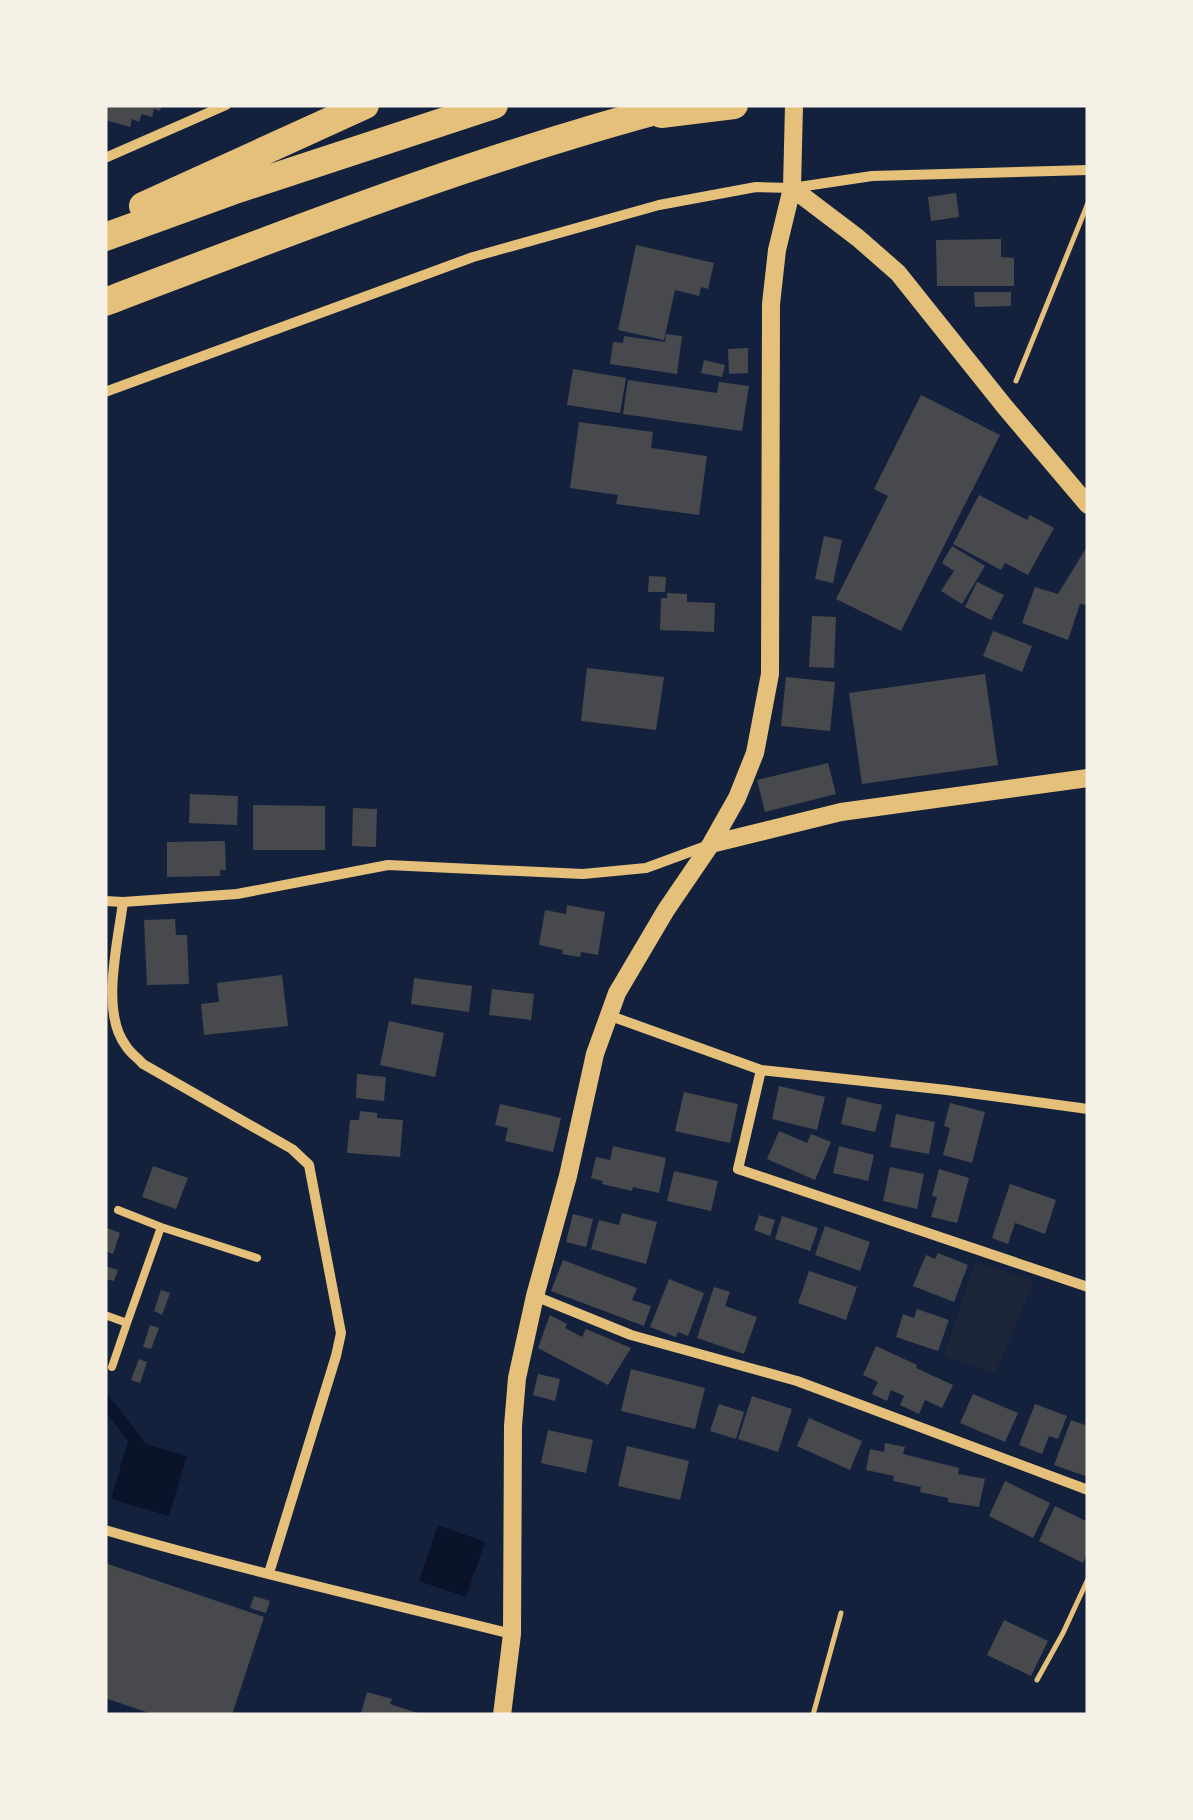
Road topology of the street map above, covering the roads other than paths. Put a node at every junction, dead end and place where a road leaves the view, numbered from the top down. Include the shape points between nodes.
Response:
1 (226, 105) edge
2 (365, 105) edge
3 (494, 105) edge
4 (678, 105) edge
5 (734, 105) edge
6 (794, 105) edge
7 (628, 118) junction
8 (105, 158) edge
9 (1088, 170) edge
10 (792, 188) junction
11 (105, 223) edge
12 (105, 237) edge
13 (105, 302) edge
14 (105, 392) edge
15 (1088, 505) edge
16 (1088, 778) edge
17 (711, 844) junction
18 (105, 901) edge
19 (123, 902) junction
20 (608, 1014) junction
21 (761, 1070) junction
22 (1088, 1109) edge
23 (118, 1210) dead end
24 (161, 1227) junction
25 (257, 1258) dead end
26 (1088, 1288) edge
27 (535, 1296) junction
28 (105, 1316) edge
29 (127, 1323) junction
30 (112, 1366) dead end
31 (1088, 1490) edge
32 (105, 1530) edge
33 (269, 1573) junction
34 (512, 1634) junction
35 (502, 1715) edge

1 - 8 street
2 - 11 highway
3 - 12 highway
4 - 7 highway
5 - 7 highway
6 - 10 street
7 - 13 highway via 442,177
9 - 10 street via 872,176
10 - 14 street via 756,187 659,205 473,258
10 - 15 street via 898,273
10 - 17 street via 770,304 770,674 756,753
16 - 17 street via 841,812
17 - 19 street via 646,868 582,874 388,865 238,894
17 - 20 street
18 - 19 street
19 - 33 street via 112,988 124,1045 143,1064 292,1148 309,1165 340,1332
20 - 21 street
20 - 27 street
21 - 22 street
21 - 26 street via 738,1168
23 - 24 lane
24 - 25 lane
24 - 29 lane
27 - 31 street via 631,1335 797,1380
27 - 34 street via 513,1426
28 - 29 lane
29 - 30 lane
32 - 33 street
33 - 34 street
34 - 35 street

